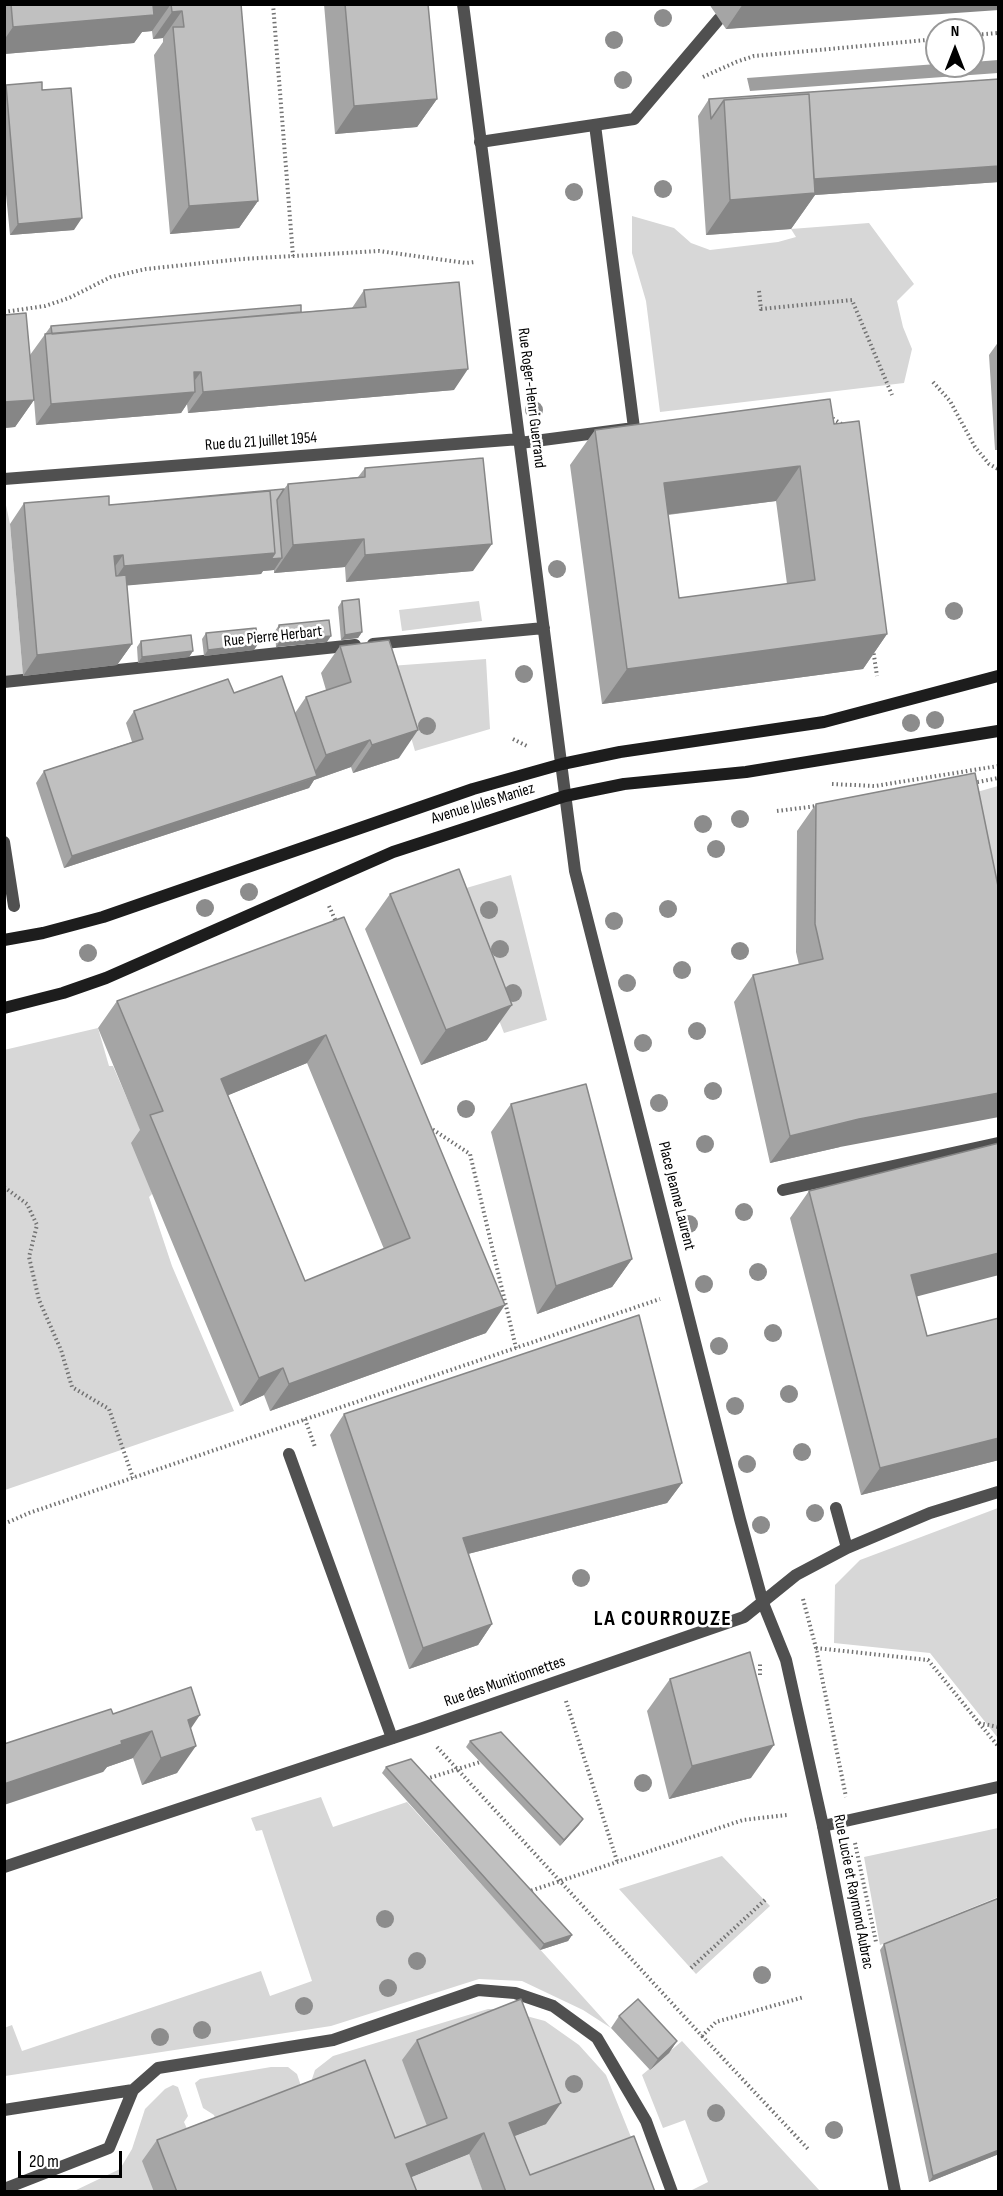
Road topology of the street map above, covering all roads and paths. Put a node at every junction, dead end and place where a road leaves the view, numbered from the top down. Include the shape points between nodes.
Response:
1 (273, 4) edge
2 (463, 4) edge
3 (719, 18) dead end
4 (925, 40) edge
5 (698, 81) dead end
6 (595, 125) junction
7 (480, 142) junction
8 (293, 256) junction
9 (495, 258) junction
10 (759, 291) dead end
11 (4, 312) edge
12 (933, 382) dead end
13 (892, 395) dead end
14 (826, 415) edge
15 (845, 436) edge
16 (520, 441) junction
17 (999, 469) edge
18 (4, 479) edge
19 (544, 628) junction
20 (872, 642) edge
21 (877, 676) edge
22 (999, 676) edge
23 (4, 682) edge
24 (999, 731) edge
25 (562, 764) junction
26 (999, 766) edge
27 (999, 778) edge
28 (831, 784) dead end
29 (967, 785) edge
30 (565, 796) junction
31 (824, 805) edge
32 (777, 811) dead end
33 (4, 842) edge
34 (328, 903) dead end
35 (14, 906) dead end
36 (342, 935) edge
37 (4, 940) edge
38 (4, 1008) edge
39 (427, 1125) edge
40 (999, 1143) edge
41 (4, 1187) edge
42 (783, 1191) dead end
43 (684, 1291) junction
44 (516, 1348) junction
45 (289, 1454) dead end
46 (133, 1478) junction
47 (999, 1492) edge
48 (836, 1508) dead end
49 (4, 1524) edge
50 (847, 1548) junction
51 (796, 1575) junction
52 (763, 1603) junction
53 (816, 1648) junction
54 (568, 1705) dead end
55 (979, 1723) junction
56 (999, 1727) edge
57 (392, 1738) junction
58 (999, 1746) edge
59 (438, 1749) dead end
60 (480, 1762) edge
61 (456, 1769) junction
62 (421, 1781) edge
63 (999, 1787) edge
64 (787, 1815) dead end
65 (851, 1820) junction
66 (823, 1826) junction
67 (617, 1861) junction
68 (4, 1867) edge
69 (559, 1880) junction
70 (524, 1894) edge
71 (765, 1900) dead end
72 (876, 1942) dead end
73 (691, 1968) dead end
74 (804, 1996) dead end
75 (702, 2036) junction
76 (133, 2090) junction
77 (4, 2110) edge
78 (808, 2149) dead end
79 (4, 2189) edge
80 (672, 2192) edge
81 (895, 2192) edge

1 - 8 path
2 - 7 street, Rue Roger-Henri Guerrand
3 - 6 street via 634,119
4 - 5 path via 754,57 709,73
6 - 7 street
6 - 16 street, Rue du 21 Juillet 1954 via 634,428
7 - 9 street, Rue Roger-Henri Guerrand
8 - 9 path via 379,251 466,263
8 - 11 path via 146,269 111,277 45,306
9 - 16 street, Rue Roger-Henri Guerrand
10 - 13 path via 761,309 852,300
12 - 17 path via 950,400 975,447 988,464
14 - 15 path via 843,425
16 - 18 street, Rue du 21 Juillet 1954
16 - 19 street, Rue Roger-Henri Guerrand
19 - 23 street, Rue Pierre Herbart
19 - 25 street, Rue Roger-Henri Guerrand
20 - 21 path
22 - 25 main road, Avenue Jules Maniez via 824,722
24 - 30 main road, Avenue Jules Maniez via 746,772 624,784
25 - 30 street, Rue Roger-Henri Guerrand
25 - 37 main road, Avenue Jules Maniez via 473,789 102,917
26 - 28 path via 875,786
27 - 29 path
30 - 38 main road, Avenue Jules Maniez via 393,852 106,978
30 - 43 street, Place Jeanne Laurent via 575,871
31 - 32 path
33 - 35 street
34 - 36 path
39 - 44 path via 470,1154
40 - 42 street
41 - 46 path via 27,1204 37,1225 28,1257 39,1300 72,1387 110,1408
43 - 44 path
43 - 52 street, Place Jeanne Laurent
44 - 46 path
45 - 57 street
46 - 49 path
47 - 50 street, Rue des Munitionnettes via 930,1513
48 - 50 street
50 - 51 street, Rue des Munitionnettes
51 - 52 street, Rue des Munitionnettes
51 - 53 path
52 - 57 street, Rue des Munitionnettes via 744,1617
52 - 66 street, Rue Lucie et Raymond Aubrac via 786,1660
53 - 55 path via 928,1660
53 - 65 path
54 - 67 path
55 - 56 path
55 - 58 path
57 - 68 street, Rue des Munitionnettes
59 - 61 path
60 - 61 path
61 - 62 path
61 - 69 path
63 - 65 street
64 - 67 path via 743,1821
65 - 66 street
65 - 72 path
66 - 81 street, Rue Lucie et Raymond Aubrac
67 - 69 path
69 - 70 path
69 - 75 path
71 - 73 path
74 - 75 path via 716,2022
75 - 78 path
76 - 77 street
76 - 79 street via 109,2148
76 - 80 street via 158,2068 333,2040 478,1990 515,1992 554,2006 597,2038 646,2121

